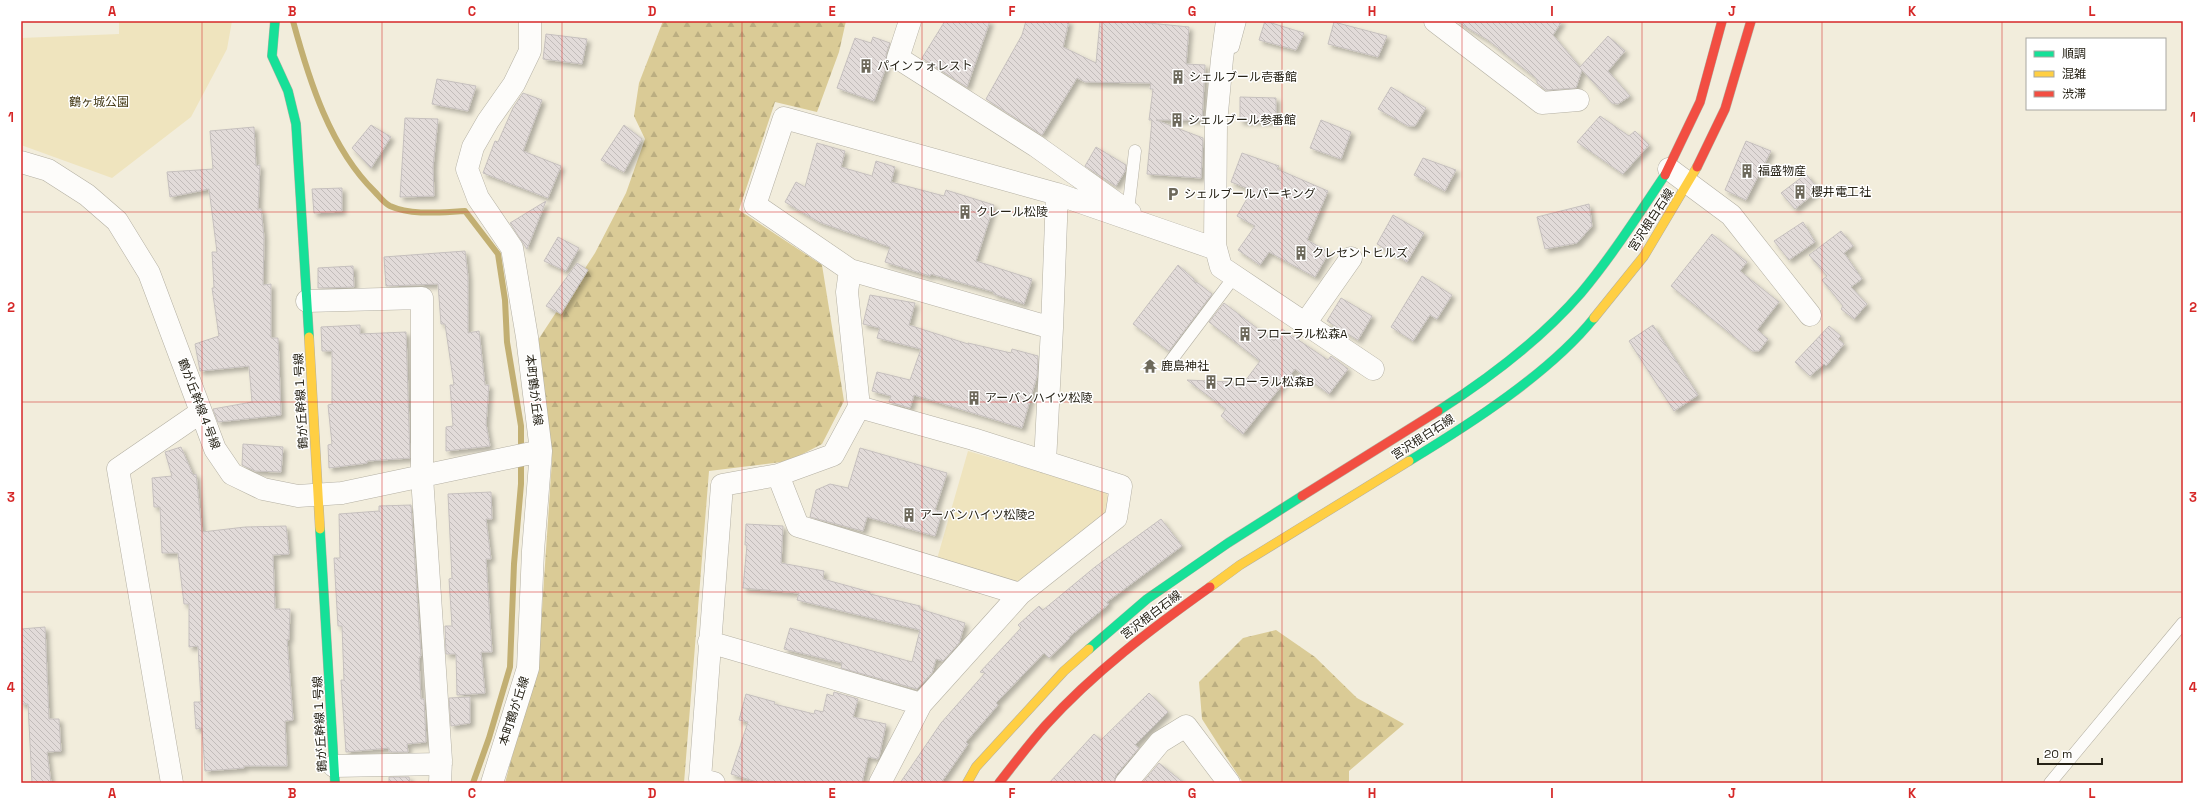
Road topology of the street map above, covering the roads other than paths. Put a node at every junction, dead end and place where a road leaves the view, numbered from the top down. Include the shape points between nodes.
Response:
1 (275, 21) edge
2 (530, 21) edge
3 (910, 21) edge
4 (1228, 21) edge
5 (1240, 21) edge
6 (1435, 21) edge
7 (1722, 21) edge
8 (1752, 21) edge
9 (1578, 100) dead end
10 (1227, 120) dead end
11 (1135, 150) dead end
12 (21, 162) edge
13 (1669, 169) junction
14 (1689, 184) junction
15 (1057, 194) junction
16 (1128, 212) junction
17 (1151, 227) junction
18 (1216, 249) junction
19 (1351, 258) dead end
20 (850, 270) junction
21 (1234, 277) junction
22 (307, 301) junction
23 (1810, 315) dead end
24 (1304, 324) junction
25 (1052, 328) junction
26 (1170, 362) dead end
27 (1373, 369) dead end
28 (859, 407) junction
29 (201, 412) junction
30 (536, 452) junction
31 (1045, 462) junction
32 (778, 475) junction
33 (422, 476) junction
34 (318, 494) junction
35 (1020, 594) junction
36 (2183, 623) edge
37 (709, 642) junction
38 (921, 704) junction
39 (440, 774) edge
40 (335, 775) edge
41 (172, 783) edge
42 (492, 783) edge
43 (714, 783) edge
44 (880, 783) edge
45 (966, 783) edge
46 (1000, 783) edge
47 (1126, 783) edge
48 (1229, 783) edge
49 (2050, 783) edge

1 - 22 street, 鶴が丘幹線１号線 via 272,56 288,91 296,124
2 - 30 street, 本町鶴が丘線 via 530,51 514,84 473,147 467,169 478,198 512,248 527,337
3 - 16 street via 898,58 1036,146
4 - 18 street via 1216,123
5 - 10 lane via 1232,51
6 - 9 street via 1542,103
7 - 13 street via 1700,102
8 - 14 street, 宮沢根白石線 via 1725,109
11 - 16 lane
12 - 29 street, 鶴が丘幹線４号線 via 48,170 87,195 117,221 149,274
13 - 14 street
13 - 45 street via 1619,246 1580,294 1534,340 1453,401 1228,543 1147,599 1064,671 976,768
14 - 23 street via 1731,215
14 - 46 street, 宮沢根白石線 via 1644,256 1584,332 1526,383 1426,451 1240,565 1142,635 1097,674 1045,726
15 - 17 street
15 - 20 street via 784,118 755,205
15 - 25 street
16 - 17 street
17 - 18 street
18 - 21 street via 1221,268
19 - 24 street
20 - 25 street
20 - 28 street via 847,292
21 - 24 street
21 - 26 lane
22 - 33 street via 422,298
22 - 34 street, 鶴が丘幹線１号線
24 - 27 street
25 - 31 street
28 - 31 street
28 - 32 street via 833,455
29 - 34 street, 鶴が丘幹線４号線 via 215,448 232,474 263,489 298,496
29 - 41 street via 118,469
30 - 33 street, 鶴が丘幹線４号線
30 - 42 street, 本町鶴が丘線 via 528,668
31 - 35 street via 1121,486 1116,518
32 - 35 street via 798,526
32 - 37 street via 722,485
33 - 34 street, 鶴が丘幹線４号線 via 342,493
33 - 39 street
34 - 40 street, 鶴が丘幹線１号線
35 - 38 street
36 - 49 lane
37 - 38 street
37 - 43 street via 700,779
38 - 44 street
39 - 40 street
47 - 48 street via 1160,742 1186,726

